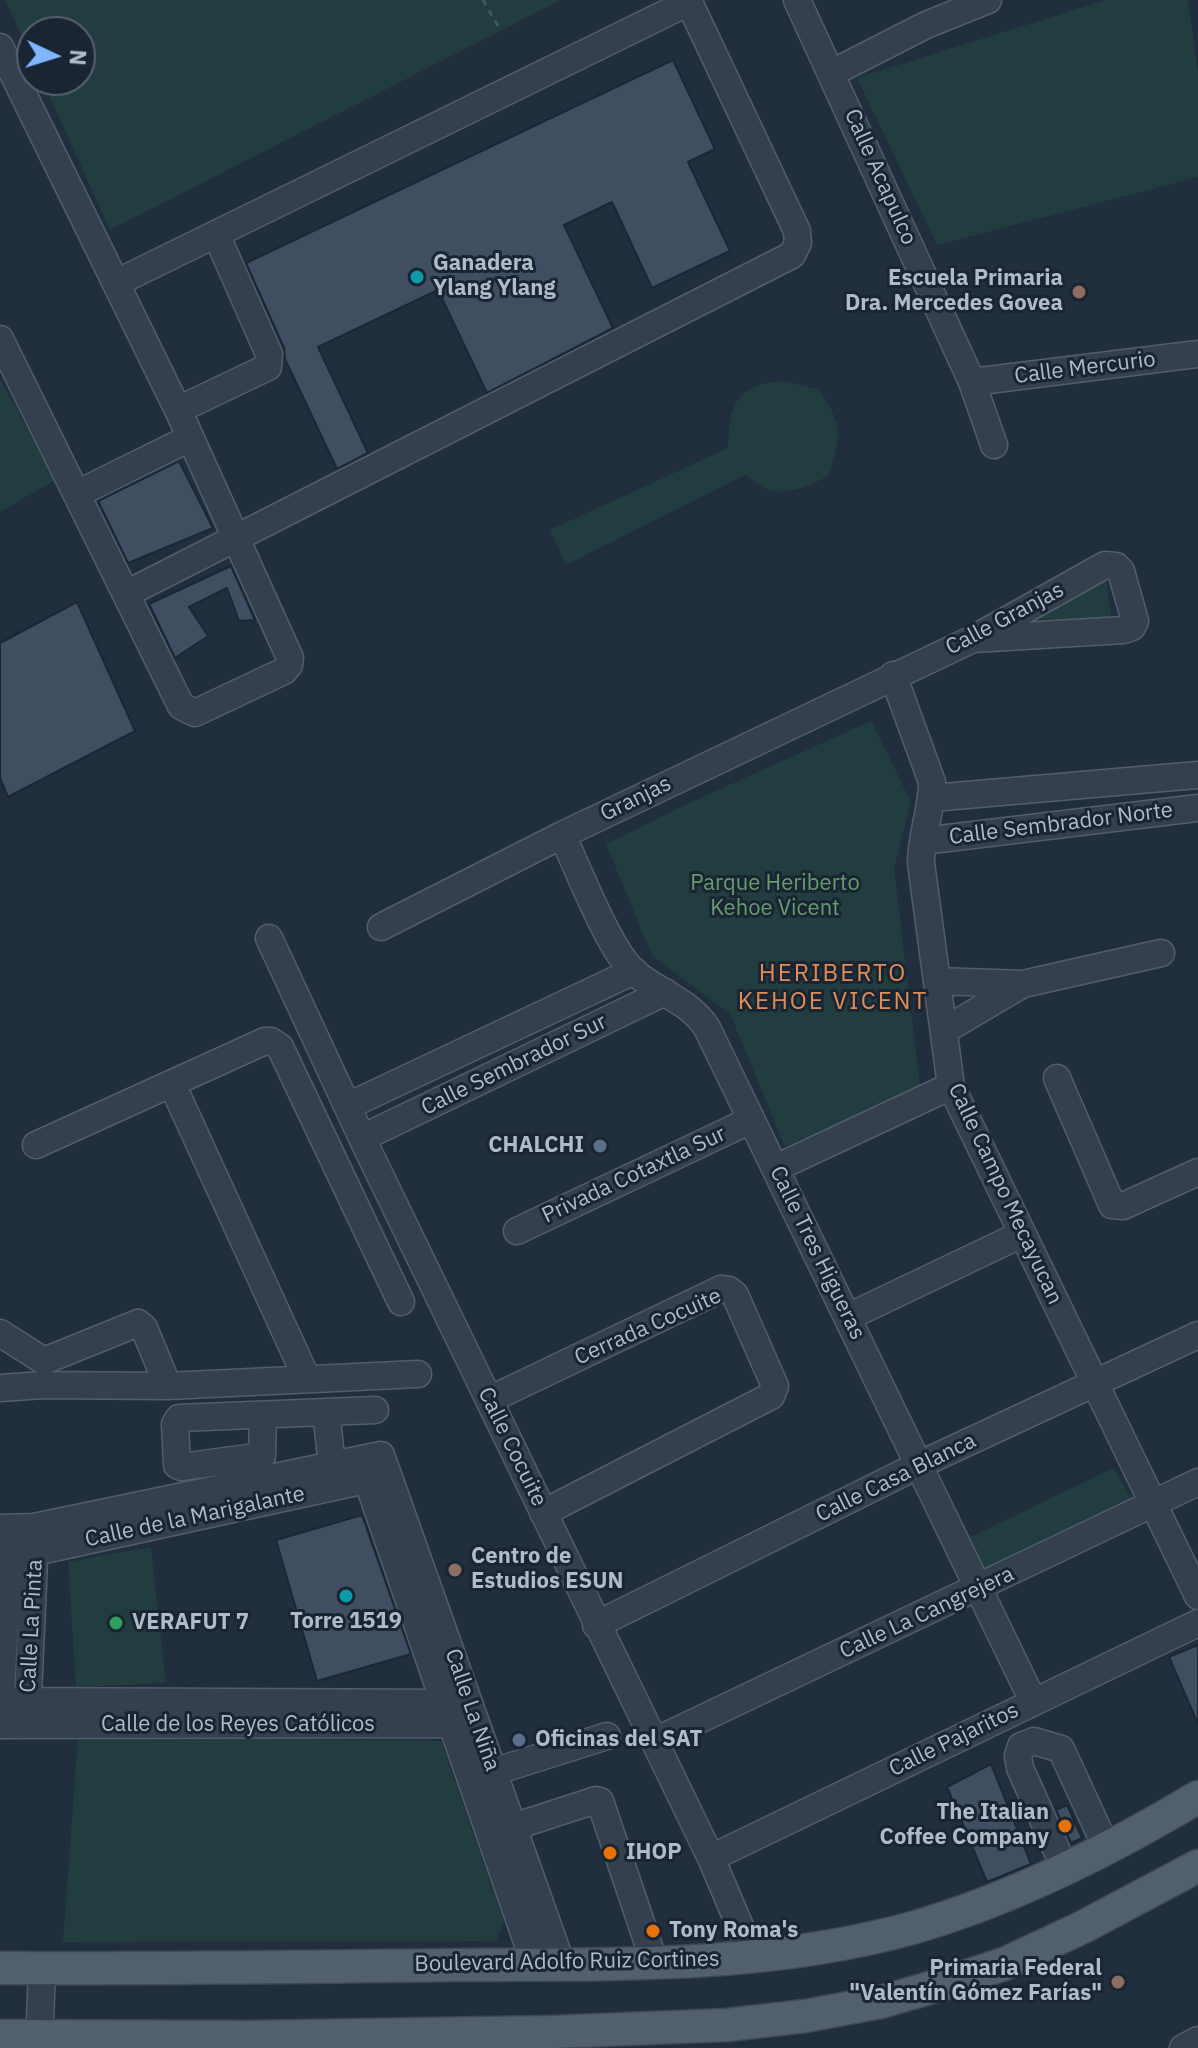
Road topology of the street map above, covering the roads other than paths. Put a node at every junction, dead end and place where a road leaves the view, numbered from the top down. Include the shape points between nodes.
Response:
1 (797, 0) edge
2 (988, 0) edge
3 (689, 1) edge
4 (0, 47) edge
5 (832, 73) junction
6 (216, 234) junction
7 (116, 283) junction
8 (0, 339) edge
9 (1198, 354) edge
10 (972, 382) junction
11 (178, 410) junction
12 (190, 438) junction
13 (994, 445) dead end
14 (77, 494) junction
15 (234, 537) junction
16 (126, 594) junction
17 (973, 639) junction
18 (893, 675) junction
19 (1198, 775) edge
20 (1100, 783) junction
21 (932, 798) junction
22 (1198, 808) edge
23 (1102, 820) junction
24 (562, 835) junction
25 (923, 841) junction
26 (381, 927) dead end
27 (269, 938) dead end
28 (1161, 953) dead end
29 (634, 971) junction
30 (937, 981) junction
31 (1023, 984) junction
32 (665, 992) junction
33 (945, 1030) junction
34 (1057, 1078) dead end
35 (172, 1084) junction
36 (951, 1086) junction
37 (348, 1106) junction
38 (751, 1120) junction
39 (362, 1138) junction
40 (36, 1145) dead end
41 (776, 1168) junction
42 (1198, 1172) edge
43 (517, 1231) dead end
44 (1022, 1234) junction
45 (401, 1302) dead end
46 (848, 1317) junction
47 (0, 1333) edge
48 (1198, 1335) edge
49 (43, 1373) junction
50 (418, 1374) dead end
51 (307, 1379) junction
52 (1094, 1383) junction
53 (168, 1386) junction
54 (0, 1388) edge
55 (489, 1400) junction
56 (375, 1410) dead end
57 (326, 1412) junction
58 (263, 1415) dead end
59 (332, 1465) junction
60 (919, 1465) junction
61 (375, 1467) junction
62 (1198, 1482) edge
63 (1153, 1504) junction
64 (543, 1513) junction
65 (15, 1540) edge
66 (980, 1588) junction
67 (1198, 1596) edge
68 (1198, 1623) edge
69 (596, 1625) junction
70 (0, 1701) edge
71 (1033, 1701) junction
72 (0, 1708) edge
73 (27, 1713) junction
74 (460, 1713) junction
75 (0, 1725) edge
76 (607, 1736) dead end
77 (655, 1741) junction
78 (493, 1772) junction
79 (1198, 1797) edge
80 (513, 1827) junction
81 (1107, 1849) junction
82 (711, 1858) junction
83 (1198, 1866) edge
84 (1065, 1869) junction
85 (753, 1957) junction
86 (655, 1964) junction
87 (548, 1965) junction
88 (0, 1968) edge
89 (42, 1968) junction
90 (0, 2036) edge
91 (463, 2040) edge
92 (1198, 2040) edge
93 (40, 2042) edge
94 (124, 2042) edge
95 (1183, 2048) edge

1 - 5 street, Calle Acapulco
2 - 5 street
3 - 6 street
3 - 15 street via 797,231 792,255
4 - 7 street
5 - 10 street, Calle Acapulco
6 - 7 street
6 - 11 street via 270,361 268,367
7 - 11 street
8 - 14 street
9 - 10 street, Calle Mercurio
10 - 13 street, Calle Acapulco
11 - 12 street
12 - 14 street
12 - 15 street
14 - 16 street
15 - 16 street
15 - 16 street via 290,658 284,671 188,712
17 - 17 street, Calle Granjas via 1124,630 1135,621 1121,571 1105,565
17 - 18 street, Calle Granjas
18 - 21 street, Calle Campo Mecayucan via 930,771
18 - 24 street, Granjas
19 - 20 street, Calle Sembrador Norte
20 - 21 street, Calle Sembrador Norte
20 - 23 street
21 - 25 street, Calle Campo Mecayucan
22 - 23 street, Calle Sembrador Norte
23 - 25 street, Calle Sembrador Norte
24 - 26 street, Granjas
24 - 29 street, Calle Tres Higueras via 614,944
25 - 30 street, Calle Campo Mecayucan via 921,863
27 - 37 street, Calle Cocuite
28 - 31 street
29 - 32 street, Calle Tres Higueras
29 - 37 street, Calle Sembrador Sur
30 - 31 street
30 - 33 street, Calle Campo Mecayucan
31 - 33 street
32 - 38 street, Calle Tres Higueras via 702,1019
32 - 39 street, Calle Sembrador Sur
33 - 36 street, Calle Campo Mecayucan
34 - 42 street via 1112,1205 1123,1206
35 - 40 street
35 - 45 street via 265,1041 276,1043
35 - 51 street
36 - 41 street
36 - 44 street, Calle Campo Mecayucan
37 - 39 street, Calle Cocuite
38 - 41 street, Calle Tres Higueras
38 - 43 street, Privada Cotaxtla Sur
39 - 55 street, Calle Cocuite
41 - 46 street, Calle Tres Higueras
44 - 46 street
44 - 52 street, Calle Campo Mecayucan
46 - 60 street, Calle Tres Higueras
47 - 49 street
48 - 52 street, Calle Casa Blanca
49 - 53 street
49 - 53 street via 138,1323
49 - 54 street
50 - 51 street
51 - 53 street
52 - 60 street, Calle Casa Blanca
52 - 63 street, Calle Campo Mecayucan
55 - 64 street, Calle Cocuite
55 - 64 street, Cerrada Cocuite via 721,1289 735,1295 775,1386 771,1396
56 - 57 street
57 - 58 street
57 - 59 street
59 - 61 street, Calle de la Marigalante
59 - 65 street, Calle de la Marigalante
60 - 66 street, Calle Tres Higueras
60 - 69 street, Calle Casa Blanca
61 - 65 street, Calle de la Marigalante
61 - 74 street, Calle La Niña
62 - 63 street, Calle La Cangrejera
63 - 66 street, Calle La Cangrejera
63 - 67 street, Calle Campo Mecayucan
64 - 69 street, Calle Cocuite
65 - 70 street, Calle La Pinta
65 - 73 street, Calle La Pinta
66 - 71 street, Calle Tres Higueras
66 - 77 street, Calle La Cangrejera
68 - 71 street, Calle Pajaritos
69 - 77 street, Calle Cocuite
70 - 72 street, Calle La Pinta
70 - 73 street, Calle de los Reyes Católicos
71 - 82 street, Calle Pajaritos
73 - 74 street, Calle de los Reyes Católicos
73 - 75 street, Calle de los Reyes Católicos
74 - 78 street, Calle La Niña
74 - 87 street, Calle La Niña
76 - 78 street
77 - 82 street, Calle Cocuite
78 - 80 street, Calle La Niña
79 - 81 main road, Boulevard Adolfo Ruiz Cortines
80 - 86 street via 600,1801
80 - 87 street, Calle La Niña
81 - 84 main road, Boulevard Adolfo Ruiz Cortines
81 - 84 street via 1061,1749 1034,1741 1021,1746 1020,1768
82 - 85 street, Calle Cocuite
83 - 91 main road via 1004,1964 881,2002 727,2025
84 - 85 main road, Boulevard Adolfo Ruiz Cortines via 911,1928
85 - 86 main road, Boulevard Adolfo Ruiz Cortines
86 - 87 main road, Boulevard Adolfo Ruiz Cortines
87 - 89 main road, Boulevard Adolfo Ruiz Cortines
88 - 89 main road, Boulevard Adolfo Ruiz Cortines
89 - 93 street
90 - 93 main road
91 - 94 main road
92 - 95 street
93 - 94 main road

